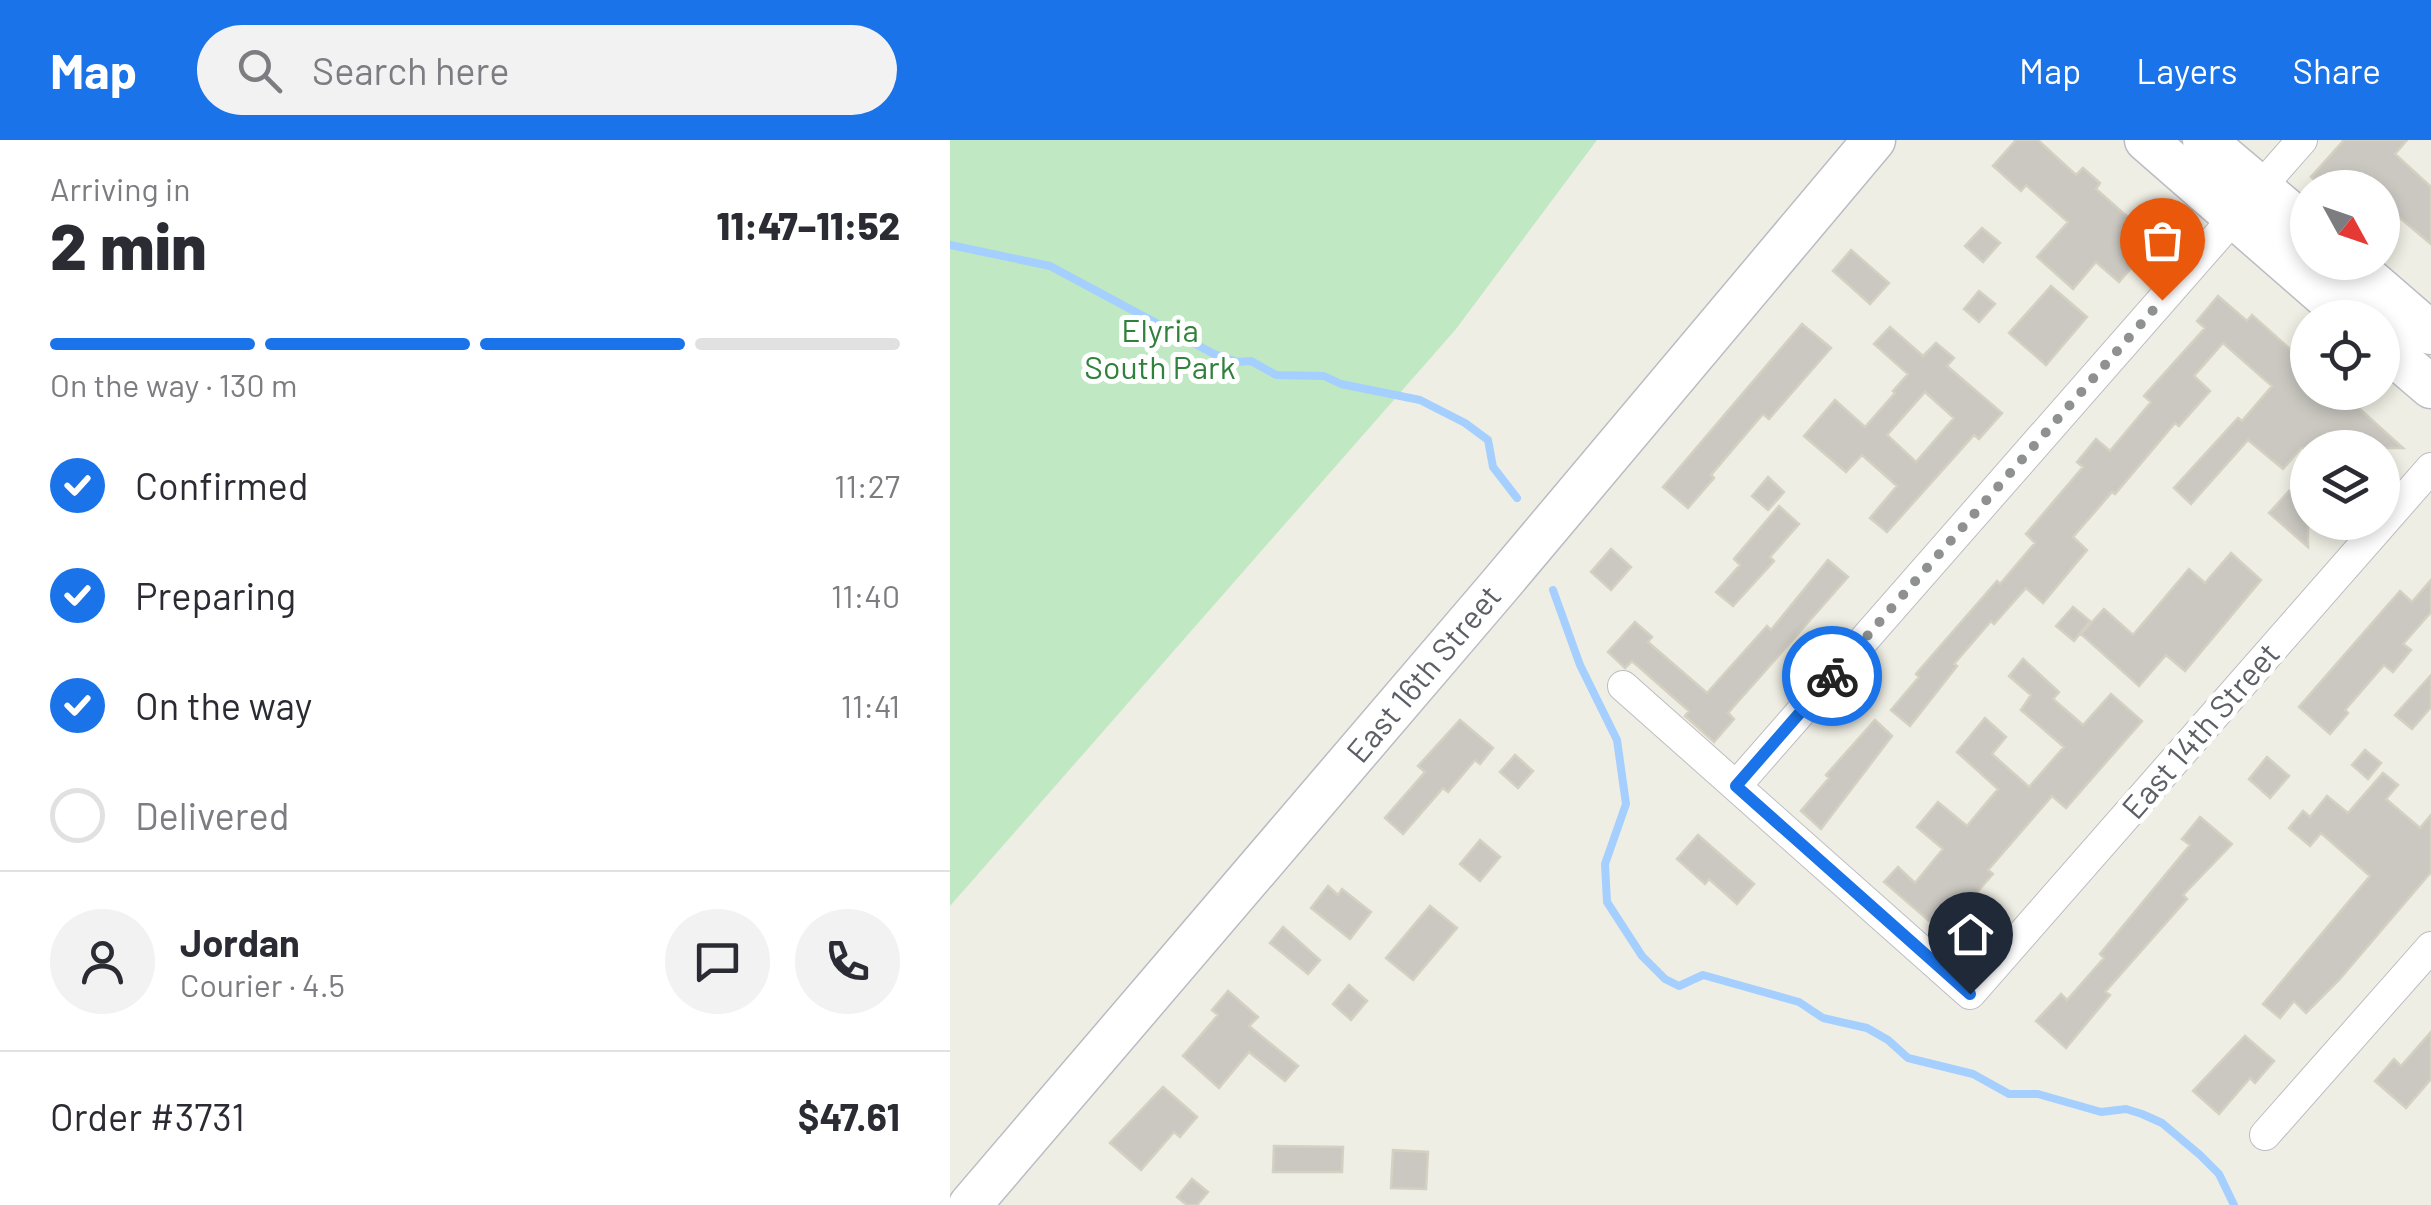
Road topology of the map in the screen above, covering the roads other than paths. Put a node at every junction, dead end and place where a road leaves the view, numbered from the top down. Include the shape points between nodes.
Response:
1 (1874, 140) edge
2 (2146, 140) edge
3 (2204, 140) edge
4 (2302, 140) edge
5 (2248, 202) junction
6 (2290, 220) edge
7 (2364, 280) edge
8 (2334, 300) edge
9 (2412, 334) edge
10 (2431, 388) edge
11 (2431, 468) edge
12 (1623, 686) dead end
13 (1736, 786) junction
14 (2431, 947) edge
15 (2265, 1135) dead end
16 (970, 1205) edge

1 - 16 street, East 16th Street
2 - 5 street
3 - 5 street
4 - 5 street
5 - 6 street
5 - 8 street
5 - 13 street
7 - 9 street
9 - 10 street
11 - 13 street, East 14th Street via 1970,994
12 - 13 street
14 - 15 street

